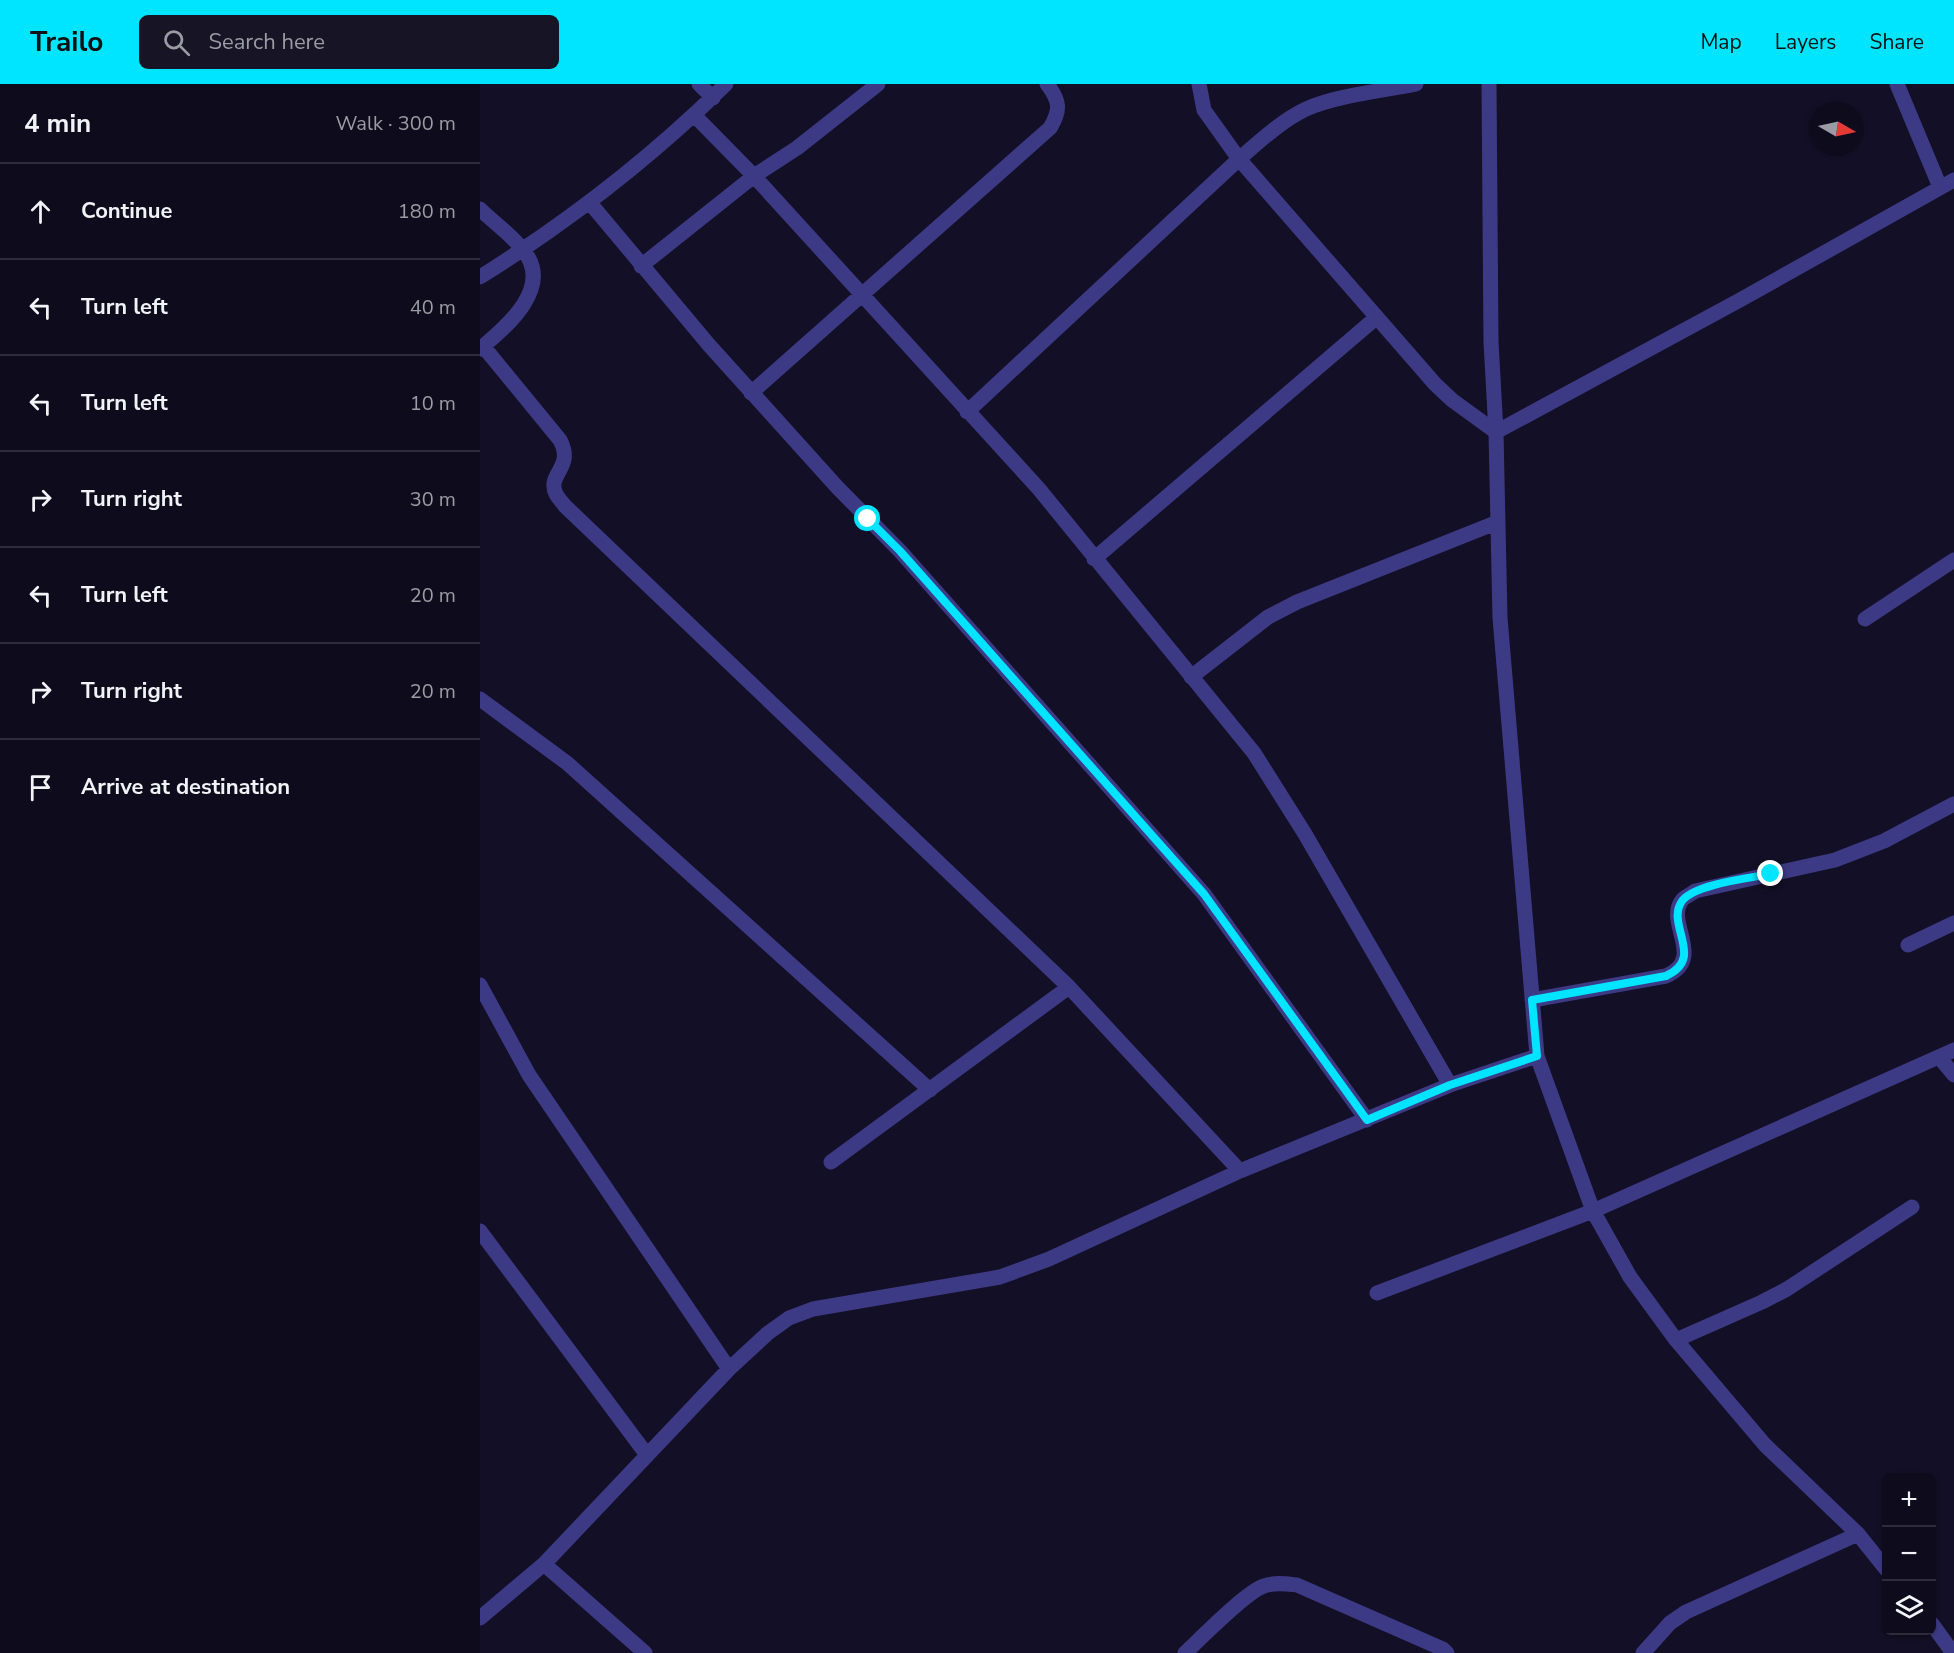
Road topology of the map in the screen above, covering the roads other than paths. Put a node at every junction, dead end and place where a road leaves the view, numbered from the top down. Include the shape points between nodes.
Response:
1 (699, 84) edge
2 (726, 84) edge
3 (878, 84) edge
4 (1047, 84) edge
5 (1199, 84) edge
6 (1416, 84) edge
7 (1489, 84) edge
8 (1897, 84) edge
9 (713, 98) junction
10 (694, 115) junction
11 (1239, 159) junction
12 (754, 176) junction
13 (1954, 180) edge
14 (1940, 187) junction
15 (590, 203) junction
16 (480, 209) edge
17 (523, 250) junction
18 (641, 266) junction
19 (480, 277) edge
20 (861, 294) junction
21 (1377, 317) junction
22 (481, 347) edge
23 (751, 393) junction
24 (967, 412) junction
25 (1496, 432) junction
26 (1498, 522) junction
27 (1094, 559) junction
28 (1954, 560) edge
29 (1865, 619) dead end
30 (1191, 677) junction
31 (480, 699) edge
32 (1954, 804) edge
33 (1954, 923) edge
34 (1908, 945) dead end
35 (480, 985) edge
36 (1069, 987) junction
37 (1532, 1000) junction
38 (1954, 1050) edge
39 (1537, 1056) junction
40 (1939, 1057) junction
41 (1954, 1075) edge
42 (1450, 1085) junction
43 (930, 1090) junction
44 (1367, 1120) junction
45 (831, 1162) dead end
46 (1240, 1170) junction
47 (1912, 1207) dead end
48 (1593, 1210) junction
49 (480, 1231) edge
50 (1377, 1293) dead end
51 (1676, 1340) junction
52 (729, 1369) junction
53 (646, 1455) junction
54 (1858, 1534) junction
55 (1882, 1563) edge
56 (543, 1564) junction
57 (480, 1618) edge
58 (1936, 1630) edge
59 (645, 1653) edge
60 (1185, 1653) edge
61 (1447, 1653) edge
62 (1643, 1653) edge
63 (1953, 1653) edge

1 - 9 street
2 - 9 street
3 - 12 street via 797,148
4 - 20 street via 1057,97 1058,107 1058,116 1050,128
5 - 11 street via 1204,110
6 - 11 street via 1307,109 1278,126
7 - 25 street
8 - 14 street
9 - 10 street
10 - 12 street
10 - 15 street
11 - 21 street
11 - 24 street
12 - 18 street
12 - 20 street
13 - 14 street
14 - 25 street
15 - 17 street
15 - 18 street
16 - 17 street
17 - 19 street
17 - 22 street via 535,272 532,287 511,322
18 - 23 street
20 - 23 street
20 - 24 street
21 - 25 street via 1452,400
21 - 27 street
22 - 36 street via 566,450 554,488 565,506
23 - 44 street via 900,551 1204,894
24 - 27 street via 1039,489
25 - 26 street
26 - 30 street via 1297,602 1268,617
26 - 37 street via 1500,618
27 - 30 street
28 - 29 street
30 - 42 street via 1254,753
31 - 43 street via 567,763
32 - 37 street via 1884,841 1836,860 1695,891 1682,900 1678,912 1683,963 1666,976
33 - 34 street
35 - 52 street via 529,1075
36 - 43 street
36 - 46 street
37 - 39 street
38 - 40 street
39 - 42 street
39 - 48 street
40 - 41 street
40 - 48 street
42 - 44 street
43 - 45 street
44 - 46 street
46 - 52 street via 1049,1259 1000,1277 813,1309 789,1318
47 - 51 street via 1771,1298
48 - 50 street
48 - 51 street via 1630,1276
49 - 53 street
51 - 54 street via 1766,1446
52 - 53 street
53 - 56 street
54 - 55 street
54 - 62 street via 1686,1612 1670,1623
56 - 57 street
56 - 59 street
58 - 63 street
60 - 61 street via 1248,1595 1263,1586 1282,1584 1297,1585

